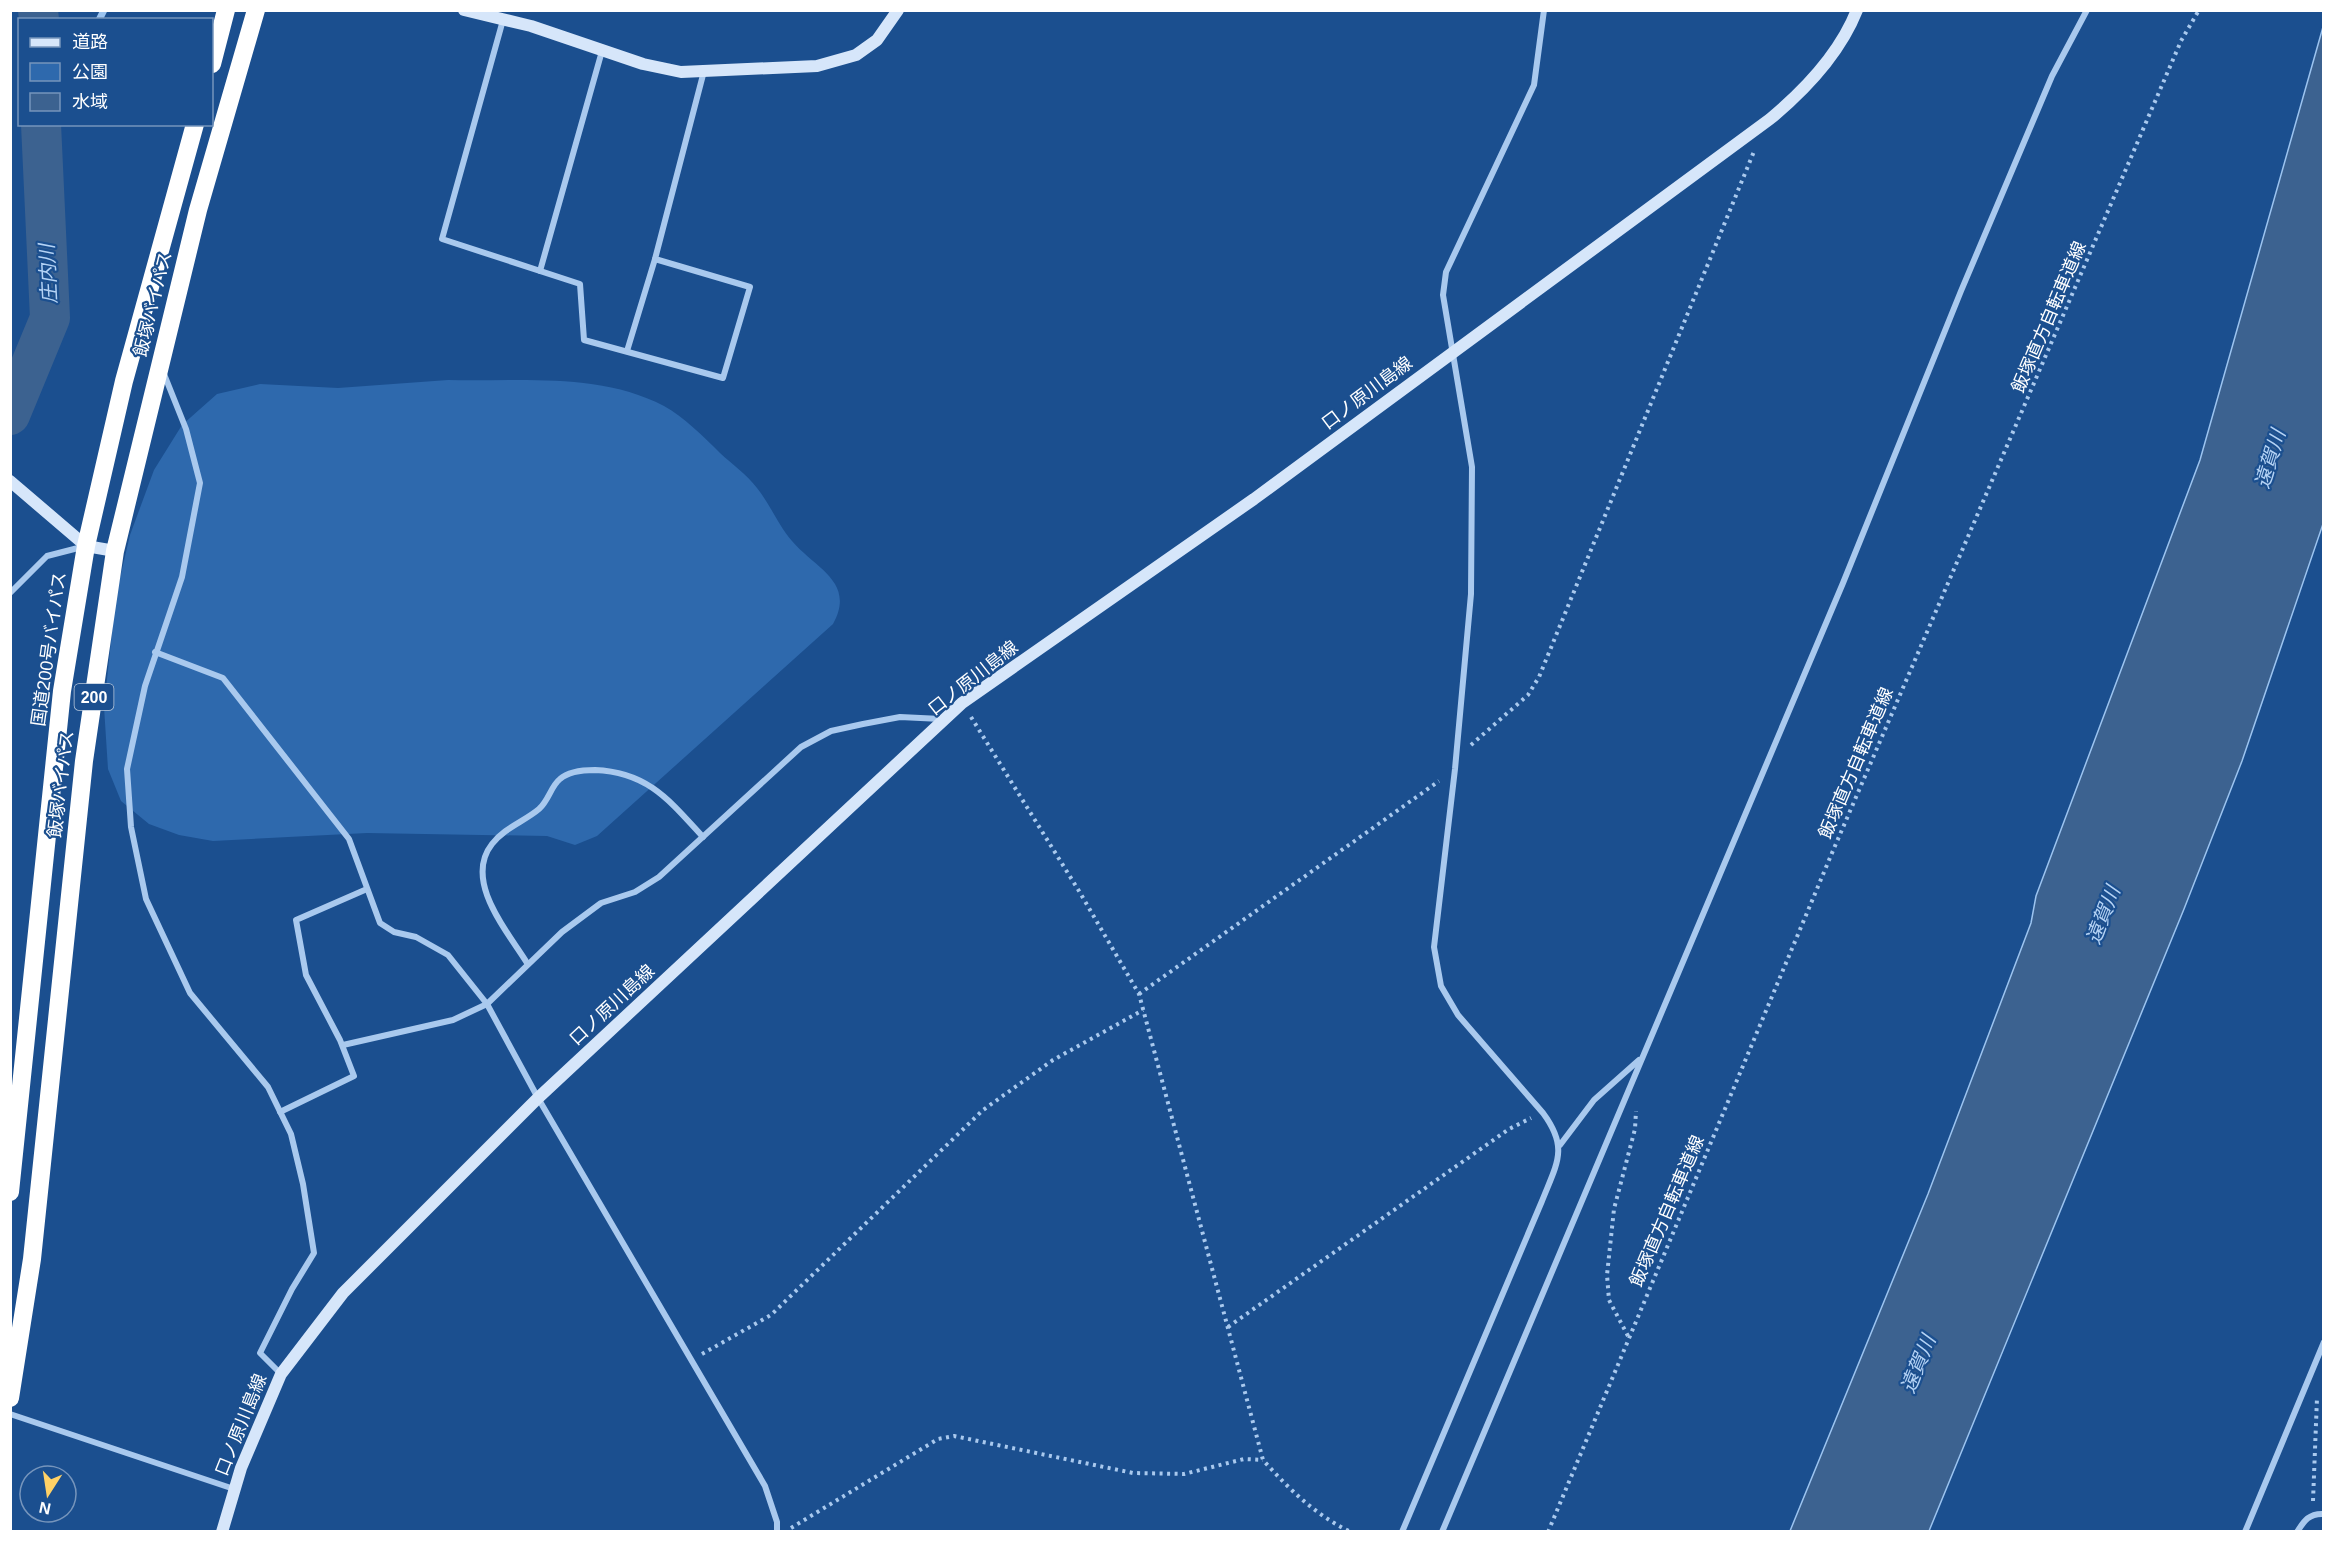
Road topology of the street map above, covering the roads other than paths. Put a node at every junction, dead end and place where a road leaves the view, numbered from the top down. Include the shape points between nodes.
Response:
1 (226, 10) edge
2 (256, 10) edge
3 (464, 10) edge
4 (898, 10) edge
5 (1544, 10) edge
6 (1857, 10) edge
7 (2087, 10) edge
8 (503, 20) junction
9 (602, 51) junction
10 (213, 60) edge
11 (704, 71) junction
12 (194, 126) edge
13 (655, 259) junction
14 (540, 271) junction
15 (627, 351) junction
16 (1451, 353) junction
17 (159, 364) junction
18 (10, 481) edge
19 (86, 546) junction
20 (116, 551) junction
21 (10, 593) edge
22 (155, 652) junction
23 (945, 720) junction
24 (703, 837) junction
25 (367, 889) junction
26 (527, 963) junction
27 (487, 1004) junction
28 (342, 1046) junction
29 (1640, 1059) junction
30 (538, 1098) junction
31 (280, 1112) junction
32 (1560, 1145) junction
33 (10, 1192) edge
34 (2324, 1342) edge
35 (281, 1374) junction
36 (10, 1398) edge
37 (10, 1414) edge
38 (234, 1489) junction
39 (2324, 1514) edge
40 (222, 1532) edge
41 (777, 1532) edge
42 (1402, 1532) edge
43 (1442, 1532) edge
44 (2245, 1532) edge
45 (2297, 1532) edge

1 - 10 highway
2 - 17 highway, 飯塚バイパス / 200 via 198,210
3 - 8 main road
4 - 11 main road via 877,40 855,55 818,66
5 - 16 street via 1534,85 1446,272 1443,295
6 - 16 main road, 口ノ原川島線 via 1841,42 1791,101
7 - 29 street via 2043,98
8 - 9 main road
8 - 14 street via 442,239
9 - 11 main road via 681,72
9 - 14 street
11 - 13 street
12 - 19 highway, 国道200号バイパス / 200 via 124,381
13 - 15 street
13 - 15 street via 750,287 723,378
14 - 15 street via 580,284 584,340
16 - 23 main road, 口ノ原川島線 via 1254,499 962,703
16 - 32 street via 1472,467 1471,594 1434,947 1441,986 1458,1015 1543,1113
17 - 20 highway, 飯塚バイパス / 200
17 - 22 street via 186,429 200,483 182,577
18 - 19 main road
19 - 20 main road
19 - 21 street via 47,556
19 - 33 highway, 国道200号バイパス / 200 via 62,691
20 - 36 highway, 飯塚バイパス / 200 via 84,761 32,1259
22 - 25 street via 223,678 349,839
22 - 31 street via 127,769 131,827 146,899 190,993 268,1087
23 - 24 street via 900,717 831,731 801,747
23 - 30 main road, 口ノ原川島線
24 - 26 street via 659,877 635,892 601,903
24 - 26 street via 662,792 645,781 606,770 581,770 560,779 546,803 508,829 492,844 484,861 487,895
25 - 27 street via 380,924 394,933 416,937 448,955
25 - 28 street via 296,920 306,975
26 - 27 street
27 - 28 street via 453,1020
27 - 30 street
28 - 31 street via 354,1076
29 - 32 street via 1594,1100
29 - 43 street
30 - 35 main road, 口ノ原川島線 via 343,1293
30 - 41 street via 765,1486
31 - 35 street via 291,1134 314,1253 260,1353
32 - 42 street via 1542,1201
34 - 44 street
35 - 38 main road, 口ノ原川島線
37 - 38 street
38 - 40 main road, 口ノ原川島線
39 - 45 street via 2306,1519

